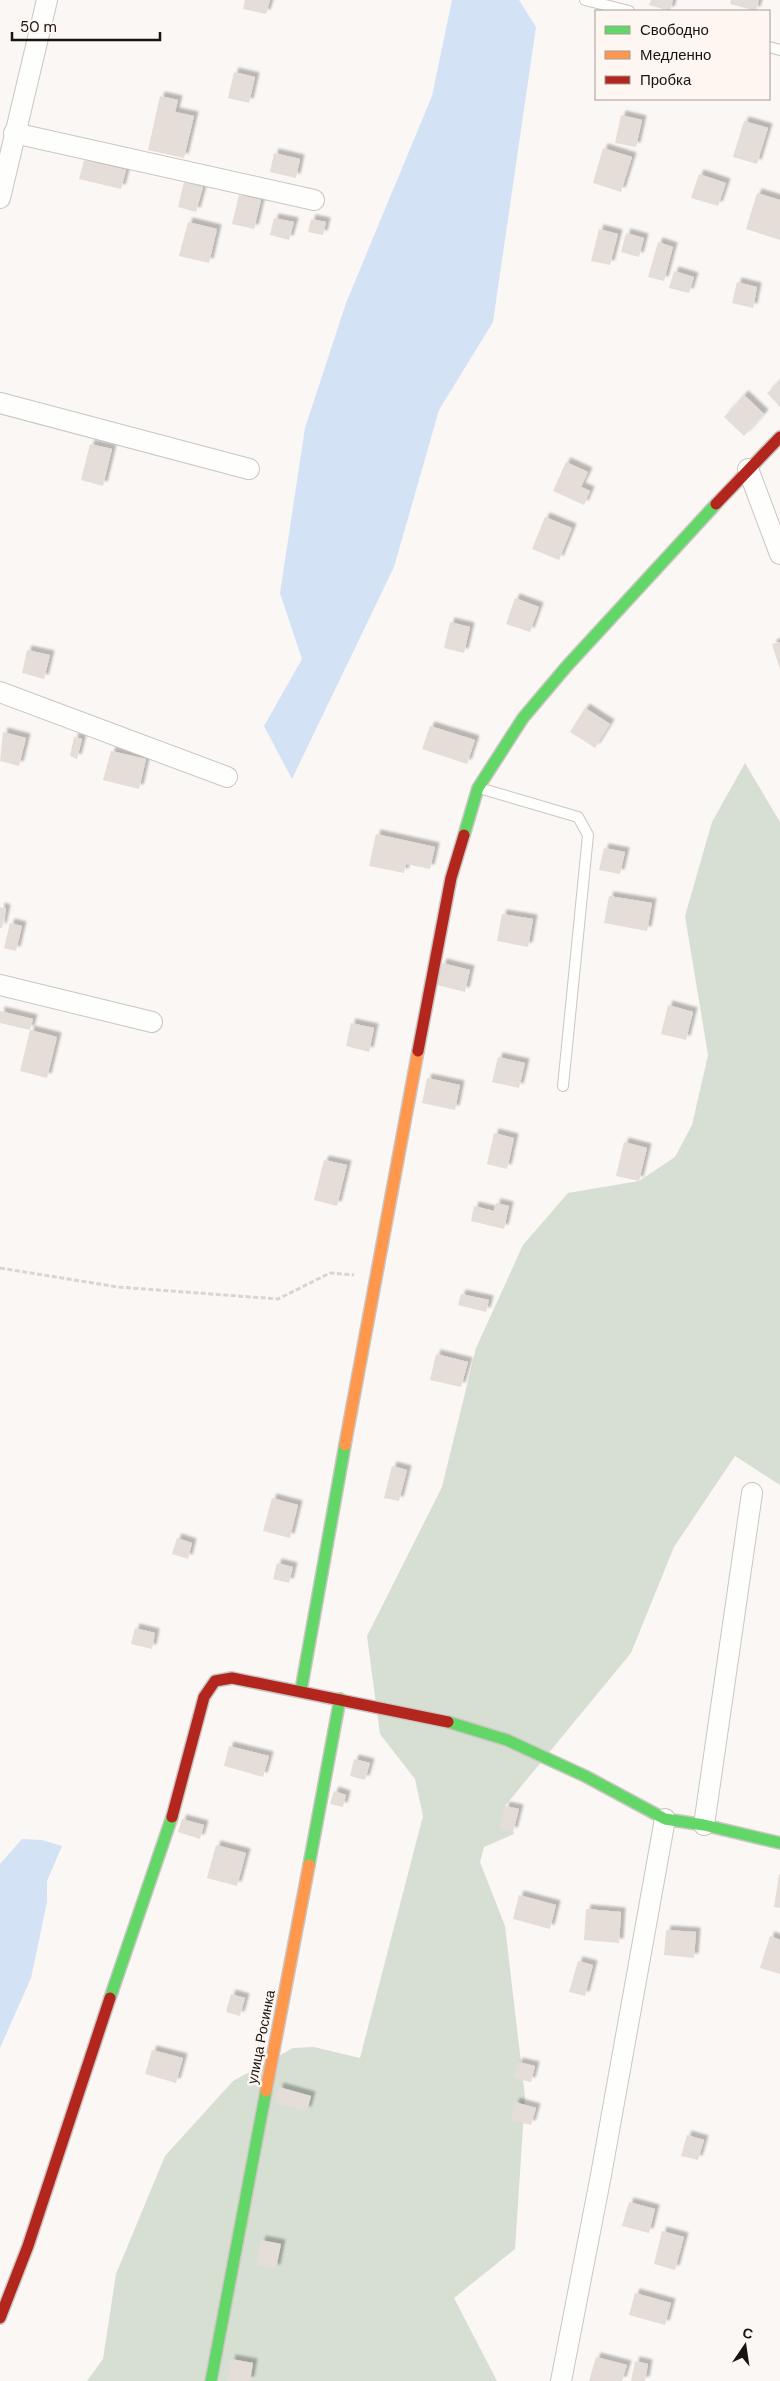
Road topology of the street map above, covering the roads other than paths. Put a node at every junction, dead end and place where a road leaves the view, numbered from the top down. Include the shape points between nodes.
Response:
1 (48, 0) edge
2 (585, 0) edge
3 (625, 10) edge
4 (14, 133) junction
5 (0, 198) edge
6 (314, 200) dead end
7 (0, 403) edge
8 (780, 437) edge
9 (248, 469) dead end
10 (748, 469) junction
11 (780, 554) edge
12 (0, 692) edge
13 (227, 777) dead end
14 (478, 788) junction
15 (0, 985) edge
16 (152, 1022) dead end
17 (564, 1086) dead end
18 (752, 1492) dead end
19 (301, 1690) junction
20 (340, 1700) junction
21 (665, 1818) junction
22 (704, 1825) junction
23 (780, 1843) edge
24 (0, 2318) edge
25 (211, 2381) edge
26 (561, 2381) edge

1 - 4 street
2 - 3 lane
4 - 5 street
4 - 6 street
7 - 9 street
8 - 10 street
10 - 11 street
10 - 14 street via 560,674 523,718
12 - 13 street
14 - 17 lane via 578,817 588,835
14 - 19 street via 451,878
15 - 16 street
18 - 22 street
19 - 20 street
19 - 24 street via 232,1678 215,1682 204,1697 172,1817 28,2246
20 - 21 street via 436,1719 507,1740
20 - 25 street, улица Росинка
21 - 22 street
21 - 26 street
22 - 23 street

